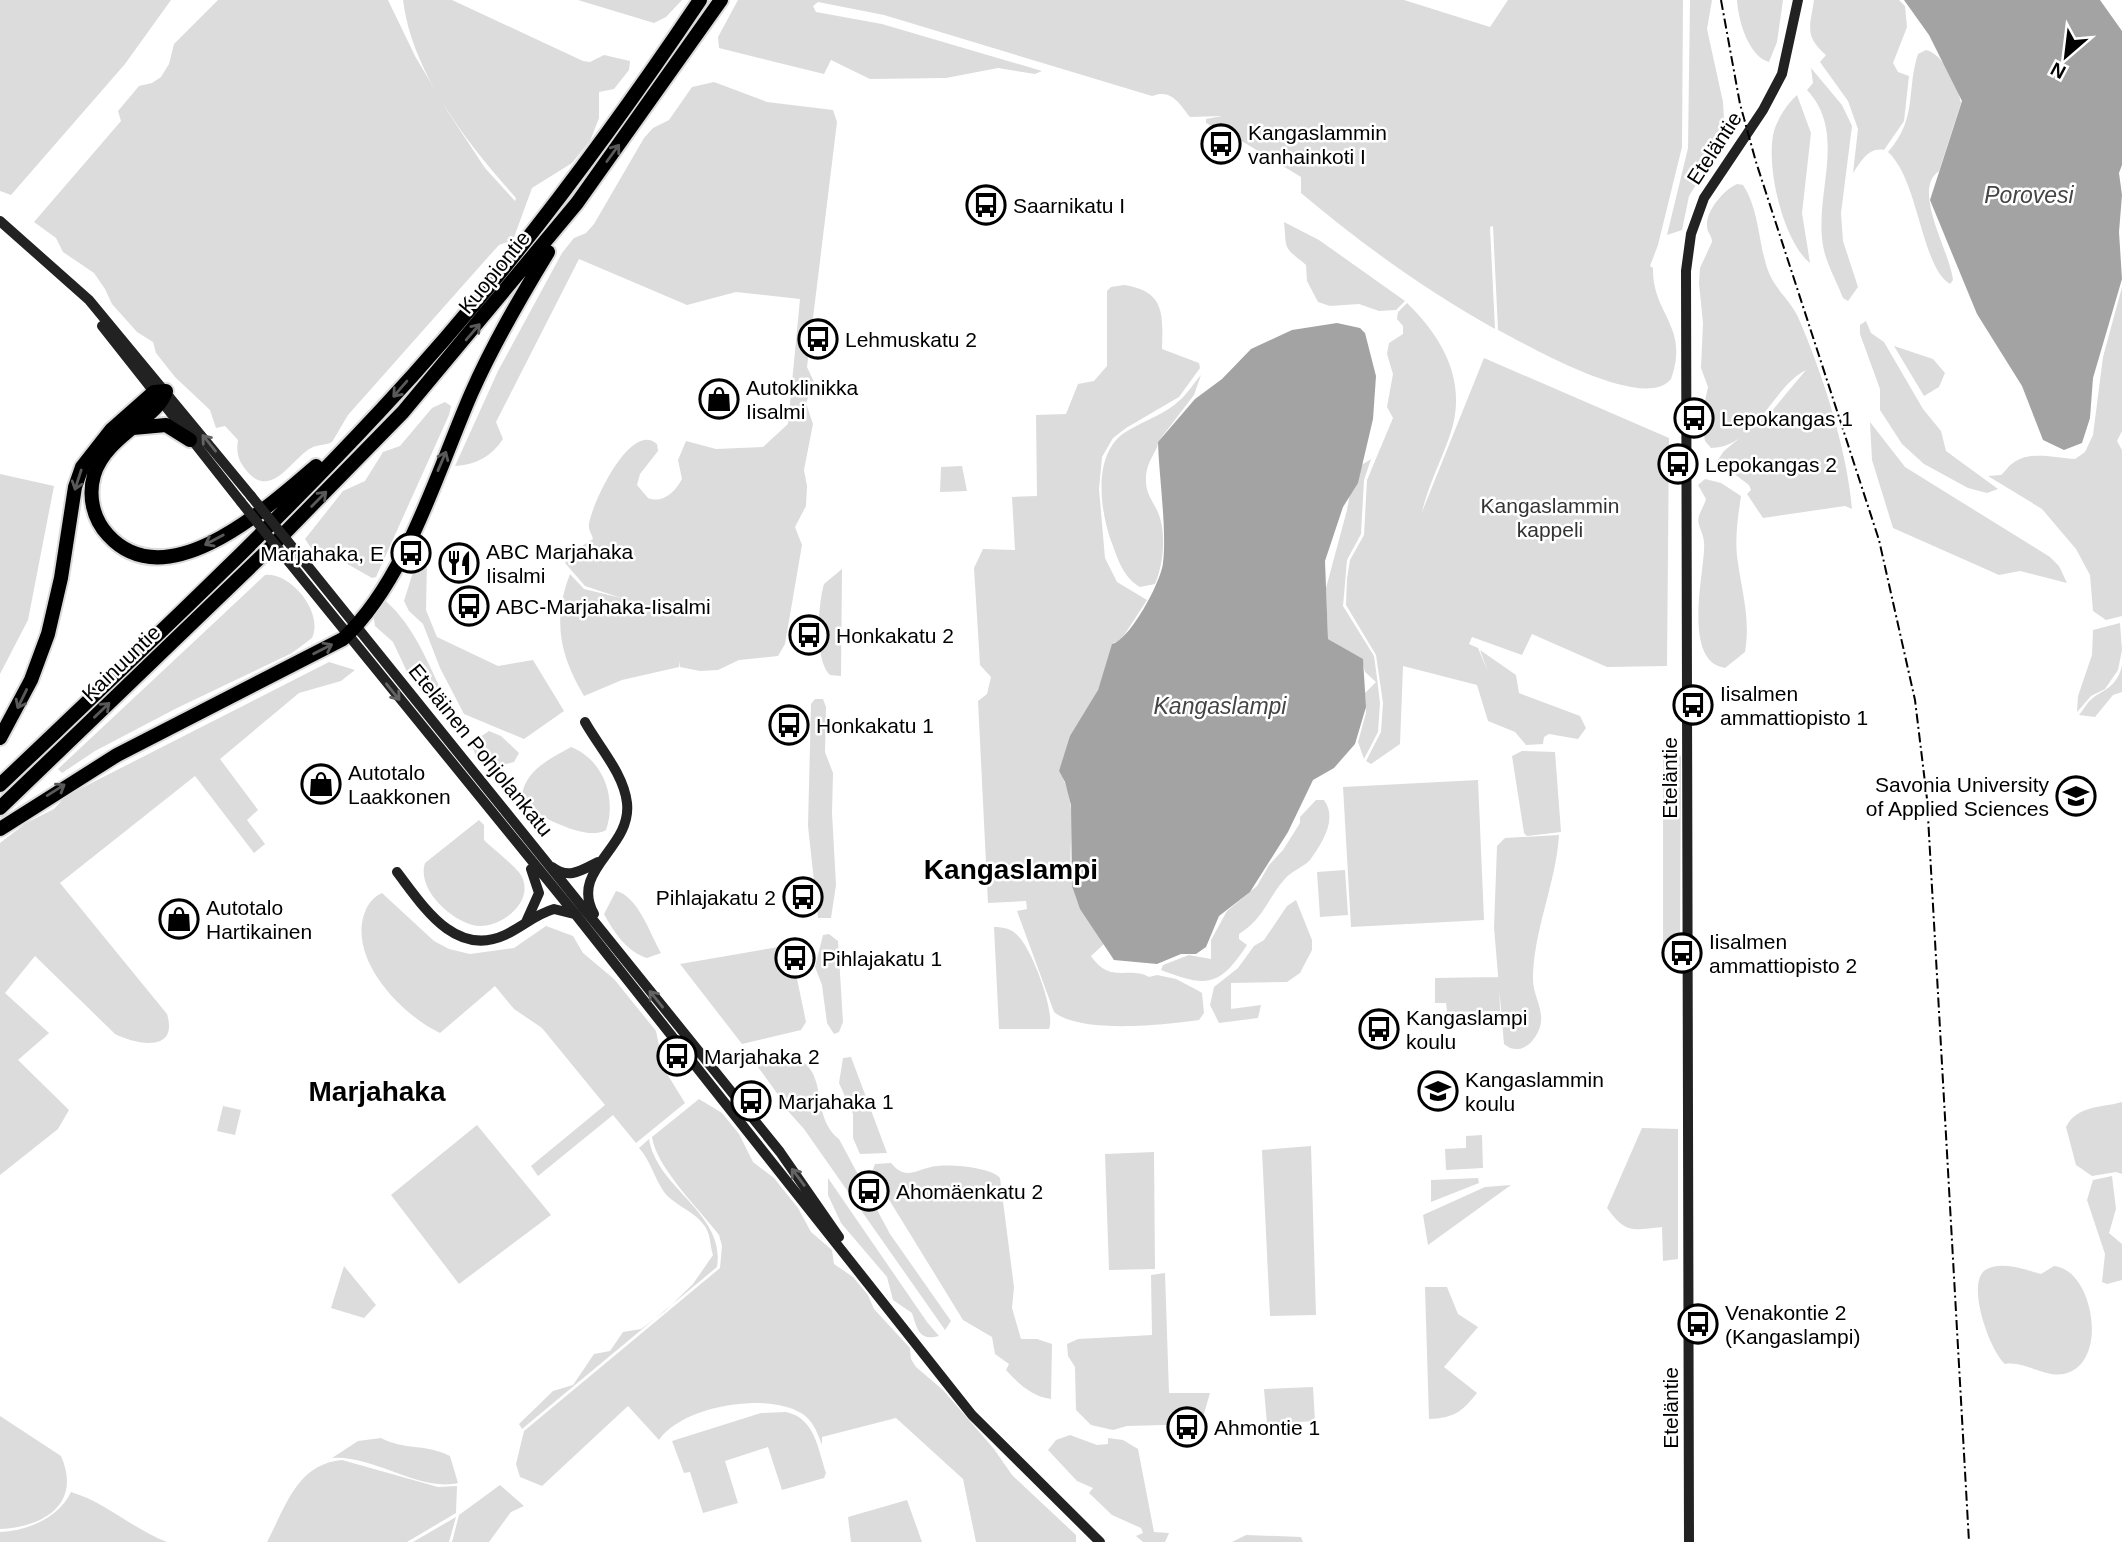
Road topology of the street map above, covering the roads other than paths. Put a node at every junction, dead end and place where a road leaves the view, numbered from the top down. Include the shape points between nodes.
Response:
1 (700, 0) edge
2 (721, 0) edge
3 (1798, 0) edge
4 (578, 203) junction
5 (3, 223) edge
6 (160, 395) junction
7 (383, 408) junction
8 (125, 430) junction
9 (190, 440) junction
10 (260, 536) joint
11 (271, 547) joint
12 (352, 631) junction
13 (585, 722) dead end
14 (0, 738) edge
15 (0, 785) edge
16 (0, 808) edge
17 (497, 811) junction
18 (0, 829) edge
19 (520, 849) junction
20 (603, 859) junction
21 (548, 864) junction
22 (397, 872) dead end
23 (576, 915) junction
24 (526, 922) junction
25 (607, 939) junction
26 (877, 1295) junction
27 (1100, 1542) edge
28 (1689, 1542) edge

1 -> 7 highway, Kuopiontie via 551,208
4 -> 2 highway, Kuopiontie
3 - 28 main road, Eteläntie via 1782,74 1704,198 1691,234 1686,271
11 -> 4 highway, Kuopiontie via 403,412
12 -> 4 highway via 404,550 499,335
5 - 6 main road, Eteläinen Pohjolankatu via 89,300
6 - 8 highway
6 - 9 main road, Eteläinen Pohjolankatu
12 -> 6 main road, Eteläinen Pohjolankatu, bridge via 251,496
6 -> 14 highway via 111,430 82,467 48,634 31,680
7 -> 8 highway via 242,525 205,545 162,557 129,551 107,534 94,512 91,489 97,465
7 - 10 highway, Kuopiontie
8 - 9 highway via 166,425
9 - 12 main road, Eteläinen Pohjolankatu, bridge
10 - 15 highway, Kainuuntie
16 -> 11 highway, Kainuuntie
12 - 17 main road, Eteläinen Pohjolankatu
18 -> 12 highway via 117,755
13 - 20 main road via 619,777 627,801 622,834
17 - 19 main road, Eteläinen Pohjolankatu
17 - 21 main road, Eteläinen Pohjolankatu
19 - 23 main road, Eteläinen Pohjolankatu
19 - 24 main road via 539,893
20 - 21 main road via 578,873 558,872
20 - 25 main road via 589,877 586,890
21 - 25 main road, Eteläinen Pohjolankatu
22 - 24 main road via 437,922 456,935 489,940
23 - 24 main road via 554,909
23 - 26 main road, Eteläinen Pohjolankatu
26 -> 25 main road, Eteläinen Pohjolankatu via 780,1152
26 - 27 main road, Eteläinen Pohjolankatu via 972,1415

